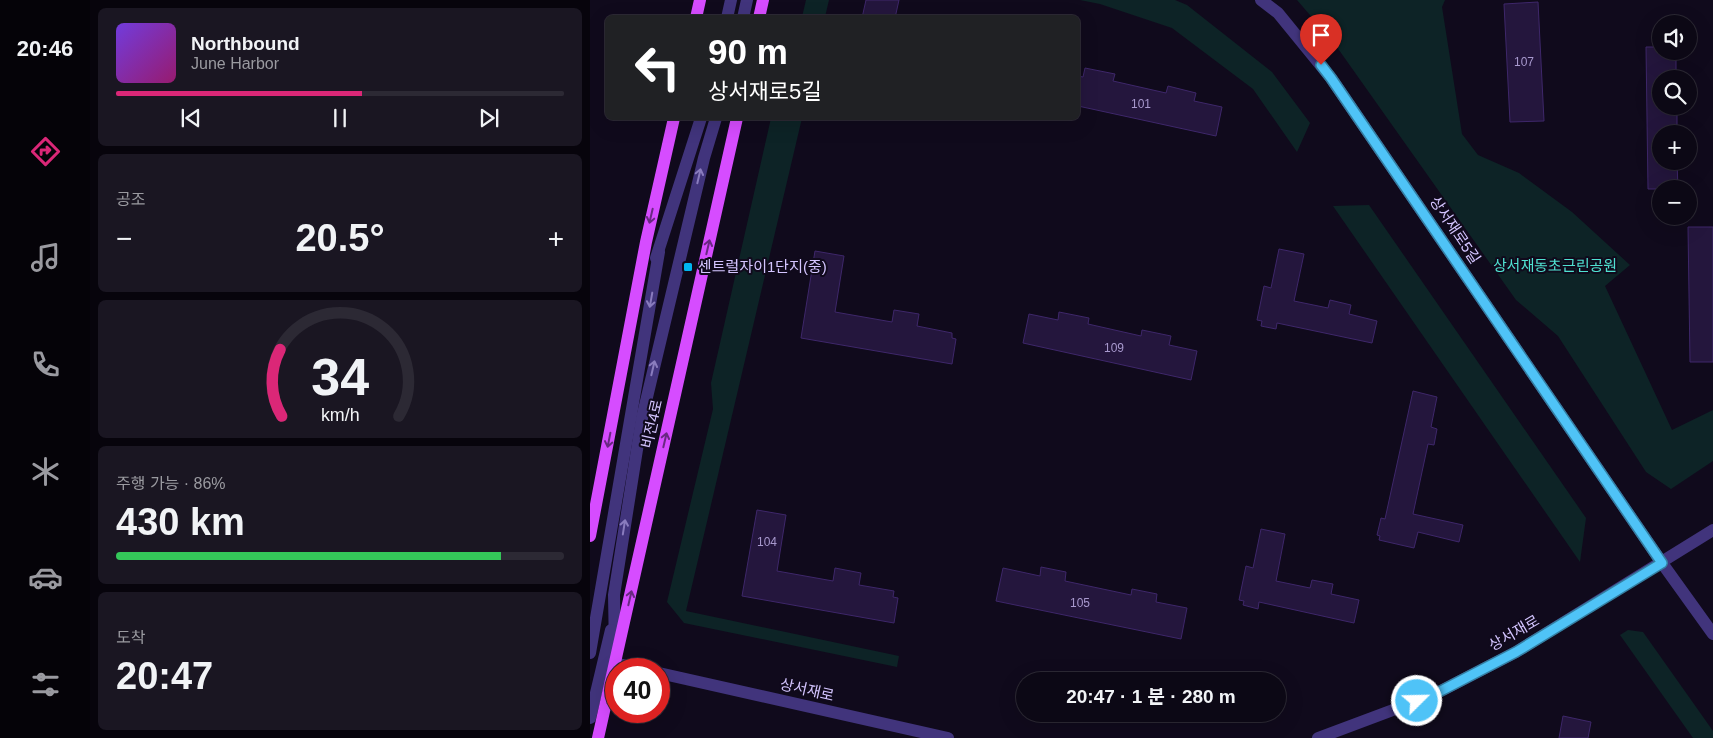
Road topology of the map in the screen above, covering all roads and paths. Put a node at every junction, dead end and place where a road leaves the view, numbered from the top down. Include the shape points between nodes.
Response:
1 (700, 0) edge
2 (731, 0) edge
3 (747, 0) edge
4 (763, 0) edge
5 (1261, 0) edge
6 (697, 15) edge
7 (728, 15) edge
8 (744, 15) edge
9 (756, 15) edge
10 (760, 15) edge
11 (674, 120) edge
12 (700, 120) edge
13 (715, 120) edge
14 (736, 120) edge
15 (659, 252) junction
16 (634, 306) junction
17 (1713, 530) edge
18 (590, 536) edge
19 (1662, 563) junction
20 (1713, 634) edge
21 (599, 658) edge
22 (670, 676) edge
23 (590, 718) edge
24 (598, 738) edge
25 (943, 738) edge
26 (948, 738) edge
27 (1318, 738) edge

1 - 6 main road
2 - 7 street
3 - 8 street
4 - 9 street
4 - 10 main road
5 - 19 street, 상서재로5길 via 1278,13 1331,78
11 -> 16 main road
12 - 15 street
21 -> 13 street via 614,616 614,595 642,418
21 -> 14 main road, 비전4로
15 - 16 street
15 -> 21 street
16 -> 18 main road
17 - 19 street, 상서재로
19 - 20 street, 상서재로5길
19 - 27 street, 상서재로 via 1516,652 1433,695
21 - 23 street
21 - 24 main road, 비전4로
22 - 25 street, 상서재로
25 - 26 street, 상서재로

